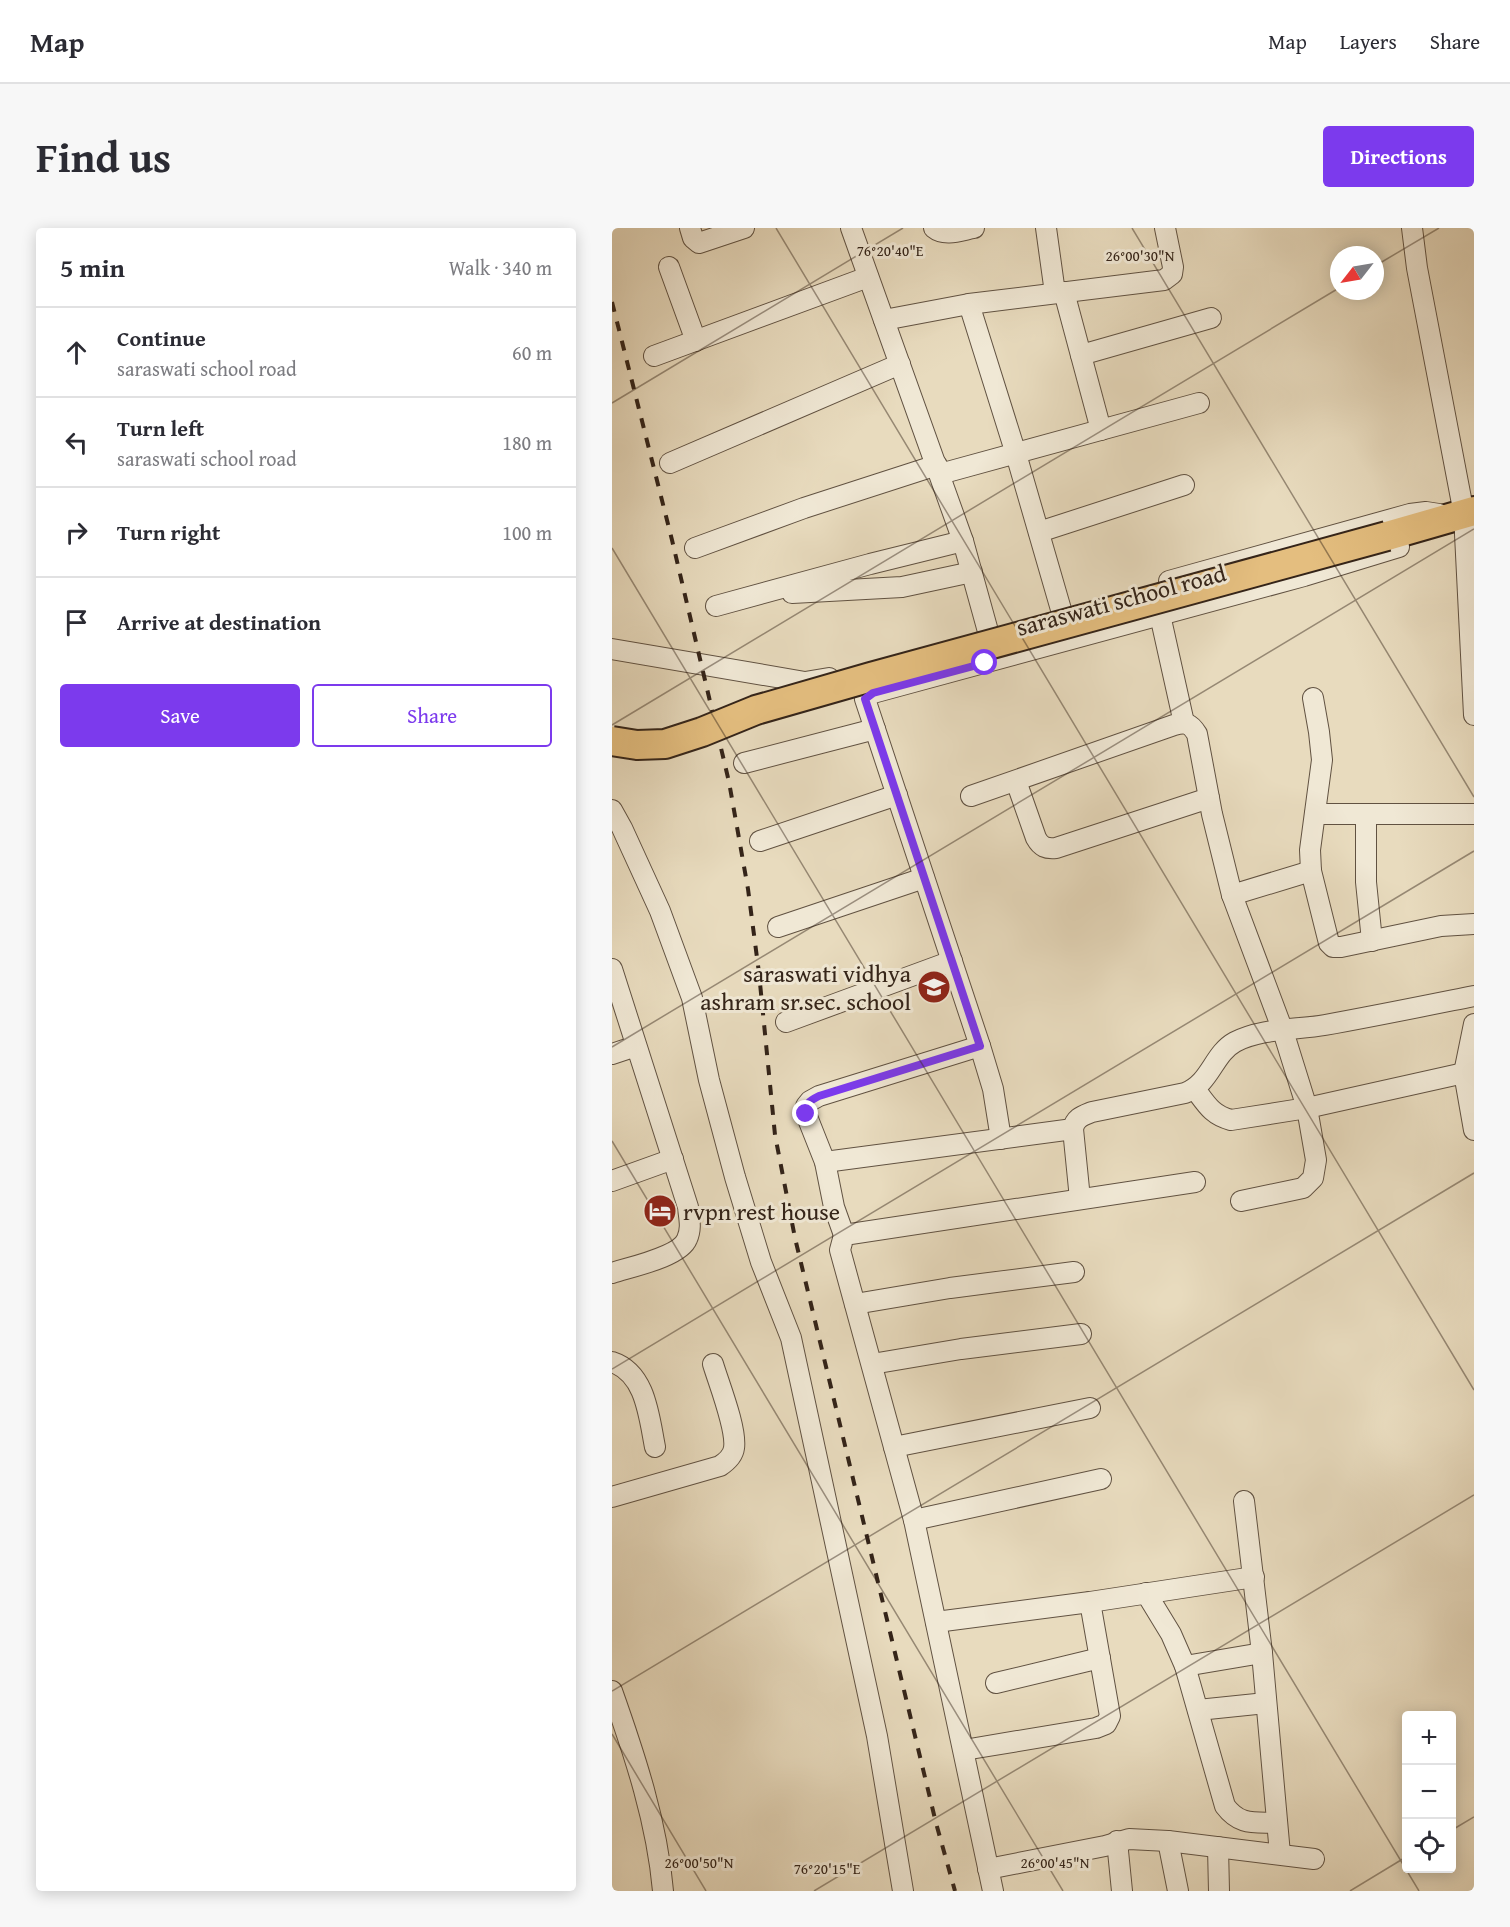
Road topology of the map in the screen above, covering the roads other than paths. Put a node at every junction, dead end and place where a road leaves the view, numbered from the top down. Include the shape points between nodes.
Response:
1 (690, 228) edge
2 (744, 228) edge
3 (851, 228) edge
4 (934, 228) edge
5 (974, 228) edge
6 (1046, 228) edge
7 (1165, 228) edge
8 (1412, 228) edge
9 (669, 267) dead end
10 (868, 277) junction
11 (1060, 292) junction
12 (969, 304) junction
13 (1211, 318) dead end
14 (884, 320) junction
15 (696, 341) junction
16 (1081, 355) junction
17 (654, 356) dead end
18 (900, 364) junction
19 (1199, 403) dead end
20 (1101, 430) junction
21 (1016, 454) junction
22 (670, 463) dead end
23 (939, 470) junction
24 (1184, 485) dead end
25 (1461, 515) edge
26 (1039, 532) junction
27 (963, 541) junction
28 (695, 548) dead end
29 (972, 572) junction
30 (772, 591) junction
31 (716, 606) dead end
32 (1062, 613) junction
33 (1160, 615) junction
34 (988, 635) junction
35 (614, 643) edge
36 (1313, 698) dead end
37 (1474, 715) edge
38 (1185, 723) junction
39 (875, 729) junction
40 (612, 741) edge
41 (744, 763) dead end
42 (1016, 781) junction
43 (897, 795) junction
44 (971, 796) dead end
45 (1209, 798) junction
46 (612, 810) edge
47 (1315, 814) junction
48 (1366, 814) junction
49 (1474, 814) edge
50 (760, 842) dead end
51 (1311, 871) junction
52 (924, 878) junction
53 (1232, 895) junction
54 (1474, 924) edge
55 (778, 927) dead end
56 (1372, 941) junction
57 (952, 961) junction
58 (612, 969) edge
59 (1474, 996) edge
60 (786, 1022) dead end
61 (1474, 1024) edge
62 (1283, 1030) junction
63 (636, 1046) junction
64 (980, 1046) junction
65 (612, 1054) edge
66 (1469, 1061) edge
67 (1196, 1089) junction
68 (1307, 1108) junction
69 (1073, 1129) junction
70 (1474, 1130) edge
71 (1001, 1139) junction
72 (673, 1159) junction
73 (825, 1162) junction
74 (612, 1181) edge
75 (1195, 1182) dead end
76 (1080, 1199) junction
77 (1241, 1201) dead end
78 (844, 1235) junction
79 (1074, 1272) dead end
80 (612, 1273) edge
81 (855, 1304) junction
82 (1081, 1334) dead end
83 (612, 1362) edge
84 (713, 1364) dead end
85 (872, 1364) junction
86 (1090, 1408) dead end
87 (655, 1447) dead end
88 (894, 1447) junction
89 (1101, 1479) dead end
90 (612, 1497) edge
91 (1244, 1501) dead end
92 (914, 1520) junction
93 (1254, 1577) junction
94 (1146, 1593) junction
95 (1090, 1602) junction
96 (936, 1622) junction
97 (1262, 1653) junction
98 (1100, 1658) junction
99 (1185, 1666) junction
100 (996, 1683) dead end
101 (612, 1691) edge
102 (1266, 1703) junction
103 (1198, 1710) junction
104 (964, 1750) junction
105 (1277, 1823) junction
106 (1117, 1841) junction
107 (1168, 1841) junction
108 (1218, 1847) junction
109 (1280, 1854) junction
110 (1314, 1858) dead end
111 (988, 1869) junction
112 (663, 1891) edge
113 (903, 1891) edge
114 (993, 1891) edge
115 (1122, 1891) edge
116 (1178, 1891) edge
117 (1219, 1891) edge

1 - 2 street via 699,243
3 - 10 street
4 - 5 street via 947,233
6 - 11 street
7 - 11 street via 1173,267 1172,274 1164,280
8 - 25 street
9 - 15 street
10 - 14 street
10 - 15 street
11 - 12 street
11 - 16 street
12 - 14 street
12 - 21 street
13 - 16 street
14 - 18 street
15 - 17 street
16 - 20 street
18 - 22 street
18 - 23 street
19 - 20 street
20 - 21 street
21 - 23 street
21 - 26 street
23 - 27 street
23 - 28 street via 804,508
24 - 26 street
25 - 32 street via 1410,514
25 - 33 street, saraswati school road via 1422,540
25 - 37 street
25 - 40 highway, bridge via 756,710 665,744
26 - 32 street
27 - 29 street
27 - 30 street
29 - 30 street via 902,587
29 - 34 street
30 - 31 street
32 - 34 street
33 - 38 street
33 - 39 street, saraswati school road via 873,693 865,699
34 - 35 street via 857,673 805,682
36 - 47 street via 1322,760
38 - 42 street
38 - 45 street via 1197,734
39 - 41 street
39 - 43 street, saraswati school road
42 - 44 street
42 - 45 street via 1036,838 1048,848
43 - 50 street
43 - 52 street, saraswati school road
45 - 53 street
46 - 113 street via 660,911 692,998 735,1177 761,1262 792,1338 877,1736
47 - 48 street
47 - 51 street
48 - 49 street
48 - 56 street via 1366,882
51 - 53 street
51 - 56 street via 1329,943 1341,947
52 - 55 street
52 - 57 street, saraswati school road
53 - 62 street
54 - 56 street via 1441,926
57 - 60 street
57 - 64 street, saraswati school road
58 - 63 street
59 - 62 street via 1323,1026
61 - 66 street
62 - 67 street via 1233,1043
62 - 68 street
63 - 65 street
63 - 72 street
64 - 71 street, saraswati school road via 993,1089
64 - 73 street via 810,1101 806,1114
66 - 68 street
66 - 70 street
67 - 68 street via 1210,1110 1231,1120
67 - 69 street via 1092,1112 1074,1122
68 - 77 street via 1316,1160 1313,1178 1297,1190
69 - 71 street
69 - 76 street
71 - 73 street
72 - 74 street
72 - 80 street via 688,1206 691,1227 686,1242 670,1254
73 - 78 street
75 - 76 street
76 - 78 street
78 - 81 street via 840,1250
79 - 81 street
81 - 85 street
82 - 85 street
83 - 87 street via 635,1378 646,1403
84 - 90 street via 733,1430 734,1449 727,1461
85 - 88 street
86 - 88 street
88 - 92 street
89 - 92 street
91 - 93 street
92 - 96 street
93 - 94 street
93 - 97 street
94 - 95 street
94 - 99 street
95 - 96 street
95 - 98 street
96 - 104 street
97 - 99 street
97 - 102 street
98 - 100 street
98 - 104 street via 1110,1716 1106,1724
99 - 103 street
101 - 112 street via 653,1821
102 - 103 street
102 - 105 street
103 - 105 street via 1225,1806 1242,1821
104 - 111 street
105 - 109 street
106 - 107 street
106 - 111 street
106 - 115 street
107 - 108 street
107 - 116 street
108 - 109 street
108 - 117 street
109 - 110 street
111 - 114 street

